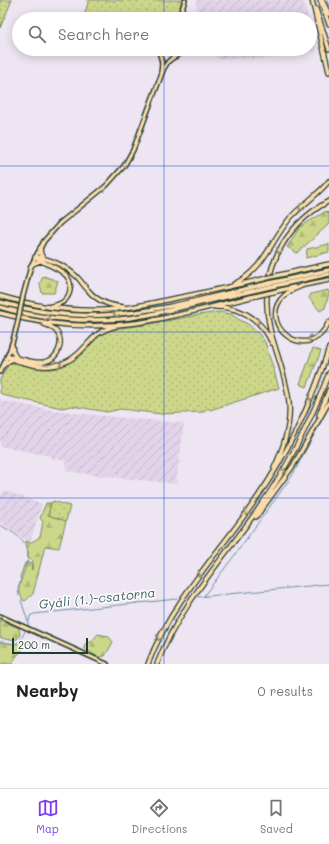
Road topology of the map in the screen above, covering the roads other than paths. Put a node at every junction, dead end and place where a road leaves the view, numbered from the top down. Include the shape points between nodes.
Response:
1 (185, 0) edge
2 (312, 0) edge
3 (321, 0) edge
4 (181, 12) edge
5 (315, 12) edge
6 (316, 12) edge
7 (317, 14) edge
8 (329, 14) edge
9 (317, 21) edge
10 (329, 24) edge
11 (329, 49) edge
12 (161, 56) joint
13 (176, 56) edge
14 (170, 59) junction
15 (329, 72) edge
16 (160, 77) junction
17 (329, 181) edge
18 (329, 201) edge
19 (40, 248) junction
20 (35, 257) junction
21 (45, 259) junction
22 (41, 261) junction
23 (329, 264) edge
24 (31, 266) junction
25 (329, 270) edge
26 (329, 274) edge
27 (329, 280) edge
28 (274, 284) junction
29 (304, 285) junction
30 (261, 287) junction
31 (218, 289) junction
32 (0, 296) edge
33 (0, 302) edge
34 (0, 307) edge
35 (46, 307) junction
36 (130, 307) junction
37 (208, 307) junction
38 (0, 313) edge
39 (40, 322) junction
40 (329, 322) edge
41 (123, 324) junction
42 (12, 346) junction
43 (329, 348) edge
44 (277, 353) junction
45 (8, 357) junction
46 (15, 358) junction
47 (4, 364) junction
48 (0, 372) edge
49 (329, 373) edge
50 (329, 390) edge
51 (329, 402) edge
52 (310, 434) junction
53 (268, 482) junction
54 (246, 526) junction
55 (0, 616) edge
56 (107, 664) edge
57 (148, 664) edge
58 (157, 664) edge

1 - 4 main road
2 - 5 highway
2 - 6 highway
3 - 8 highway
3 - 10 highway
7 - 11 highway
9 - 15 highway
12 - 14 main road
12 - 16 main road
13 - 14 main road
14 - 16 main road
16 - 19 main road via 136,143 124,166 106,186 57,226
17 -> 31 highway via 288,222 251,273 234,284
18 -> 44 highway via 310,212 296,225 273,263 268,285 267,315
19 - 20 main road
19 - 21 highway
20 - 21 highway
20 - 22 highway
20 - 24 main road
21 - 36 highway via 70,271 101,301 115,306
22 - 24 highway
22 - 35 highway via 63,272 70,284 66,300 56,306
23 - 31 highway, bridge
24 - 42 main road, bridge
25 - 28 highway
26 - 28 highway
27 - 29 highway
28 - 30 highway, bridge
29 - 37 highway, bridge
40 -> 29 highway via 320,335 309,340 293,340 281,331 276,317 278,304 287,293
30 -> 33 highway via 158,308 106,315 49,313
34 -> 30 highway via 51,318 107,320 158,313
31 - 36 highway
32 - 35 highway
35 - 36 highway via 106,310
37 - 41 highway
37 -> 44 highway via 234,309 253,318 264,329
38 - 39 highway
39 - 41 highway via 78,325
39 - 46 highway via 58,333 58,353 42,362
46 -> 41 highway via 44,367 53,366 74,357 105,329
42 - 45 main road
42 - 46 highway
43 -> 53 highway via 302,420
44 - 53 highway via 288,394 289,420 283,449
45 - 46 highway
45 - 47 main road
46 - 47 highway
47 - 48 main road
54 -> 49 highway via 275,485 295,450
50 - 52 highway
51 - 52 highway
52 - 54 highway via 286,477
53 -> 57 highway via 180,601
54 - 58 highway via 209,574 174,627
55 - 56 main road

